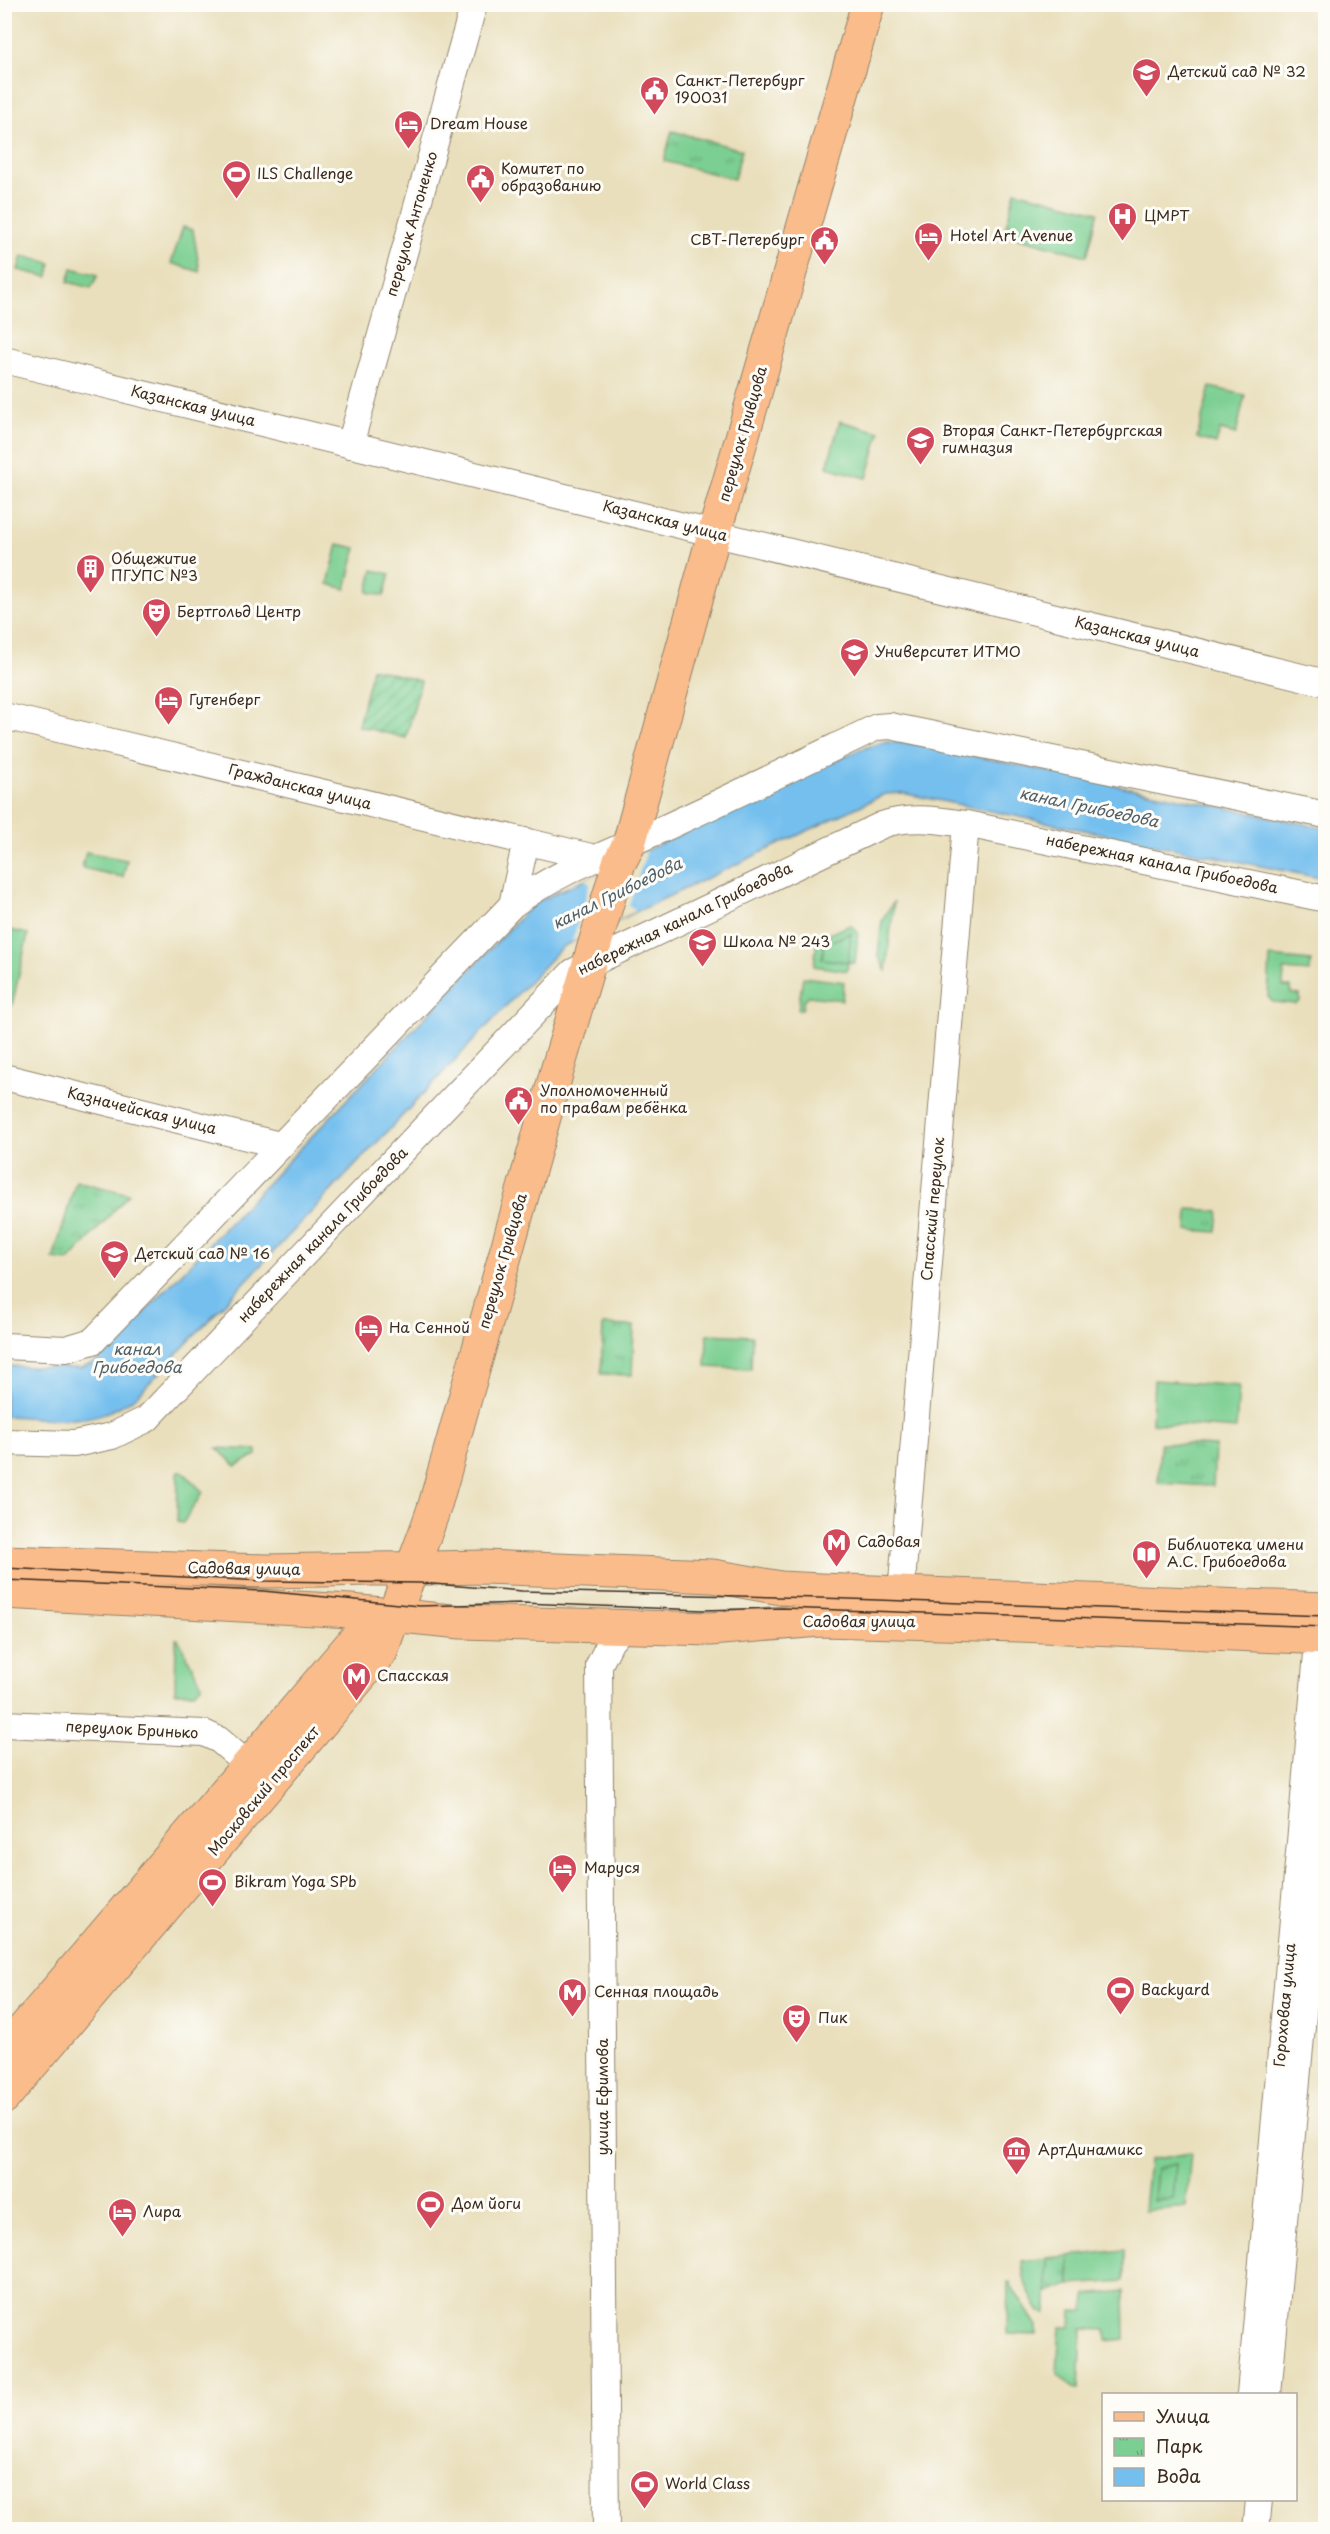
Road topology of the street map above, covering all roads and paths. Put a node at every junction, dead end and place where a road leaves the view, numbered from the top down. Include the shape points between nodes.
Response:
1 (474, 4) edge
2 (868, 4) edge
3 (4, 360) edge
4 (351, 445) junction
5 (714, 534) junction
6 (1326, 683) edge
7 (4, 716) edge
8 (1326, 815) edge
9 (966, 824) junction
10 (526, 841) junction
11 (614, 855) junction
12 (1326, 899) edge
13 (512, 905) junction
14 (588, 964) junction
15 (4, 1077) edge
16 (280, 1145) junction
17 (4, 1346) edge
18 (4, 1442) edge
19 (435, 1505) junction
20 (4, 1562) edge
21 (530, 1569) junction
22 (404, 1591) junction
23 (4, 1592) edge
24 (901, 1594) junction
25 (276, 1606) junction
26 (565, 1625) junction
27 (1324, 1625) edge
28 (624, 1627) junction
29 (332, 1665) junction
30 (599, 1665) junction
31 (4, 1724) edge
32 (248, 1765) junction
33 (1326, 1766) edge
34 (4, 2052) edge
35 (4, 2097) edge
36 (1250, 2393) edge
37 (1268, 2393) edge
38 (1241, 2501) edge
39 (1259, 2501) edge
40 (606, 2529) edge
41 (1238, 2529) edge
42 (1256, 2529) edge

1 - 4 street, переулок Антоненко
2 - 5 main road, переулок Гривцова
3 - 4 street, Казанская улица
4 - 5 street, Казанская улица
5 - 6 street, Казанская улица
5 - 11 main road, переулок Гривцова
7 - 10 street, Гражданская улица
8 - 11 street via 890,726 877,727
9 - 12 street, набережная канала Грибоедова
9 - 14 street, набережная канала Грибоедова via 897,820
9 - 24 street, Спасский переулок
10 - 11 street, Гражданская улица
10 - 13 street
11 - 13 street via 540,885
11 - 14 main road, переулок Гривцова via 600,929
13 - 16 street
14 - 18 street, набережная канала Грибоедова via 573,972 147,1419 112,1436 74,1444
14 - 19 main road, переулок Гривцова
15 - 16 street, Казначейская улица
16 - 17 street via 93,1341 66,1349
19 - 21 main road via 442,1533 454,1549 471,1558 510,1560
19 - 22 main road, переулок Гривцова
20 - 22 main road, Садовая улица via 266,1571
21 - 22 main road, Садовая улица via 484,1567
21 - 24 main road, Садовая улица via 712,1576 781,1588
22 - 25 main road
22 - 26 main road, Садовая улица via 461,1622
22 - 29 main road, Московский проспект
22 - 35 main road, Московский проспект via 381,1652
23 - 25 main road
24 - 27 main road, Садовая улица
25 - 29 main road via 312,1618 330,1633 334,1641
26 - 28 main road, Садовая улица
26 - 30 street, улица Ефимова via 584,1639
27 - 28 main road, Садовая улица via 1020,1625 820,1620 710,1629
27 - 36 street, Гороховая улица via 1316,1665
28 - 30 street, улица Ефимова via 611,1641
29 - 32 main road, Московский проспект
30 - 40 street, улица Ефимова
31 - 32 street, переулок Бринько via 204,1733 219,1740
32 - 34 main road, Московский проспект
33 - 37 street, Гороховая улица
38 - 41 street
39 - 42 street

